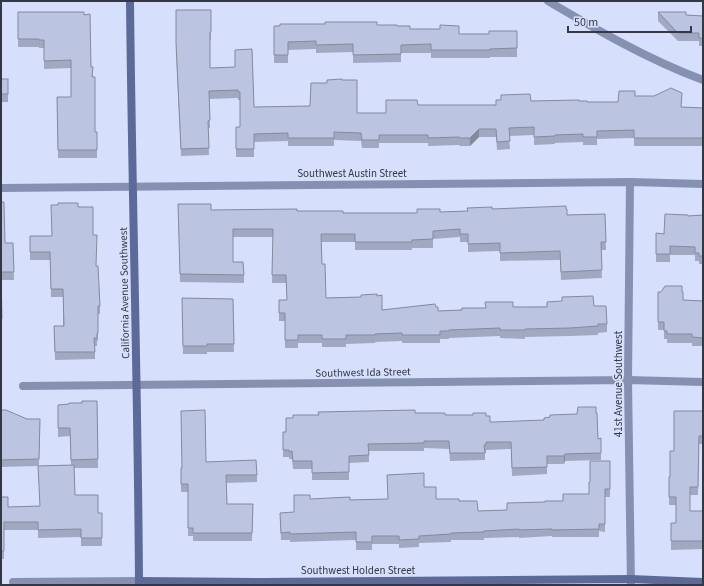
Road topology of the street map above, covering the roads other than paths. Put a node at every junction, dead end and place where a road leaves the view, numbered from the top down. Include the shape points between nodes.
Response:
1 (130, 1) edge
2 (548, 1) edge
3 (703, 80) edge
4 (630, 182) junction
5 (703, 184) edge
6 (132, 186) junction
7 (1, 188) edge
8 (628, 380) junction
9 (703, 382) edge
10 (23, 386) dead end
11 (137, 386) junction
12 (13, 582) dead end
13 (631, 582) edge
14 (703, 582) edge
15 (139, 583) edge

1 - 6 main road, California Avenue Southwest
2 - 3 street via 640,52
4 - 5 street, Southwest Austin Street
4 - 6 street, Southwest Austin Street
4 - 8 street, 41st Avenue Southwest
6 - 7 street, Southwest Austin Street
6 - 11 main road, California Avenue Southwest
8 - 9 street, Southwest Ida Street
8 - 11 street, Southwest Ida Street
8 - 13 street, 41st Avenue Southwest
10 - 11 street, Southwest Ida Street
11 - 15 main road, California Avenue Southwest
12 - 15 street, Southwest Holden Street
13 - 14 main road, Southwest Holden Street
13 - 15 main road, Southwest Holden Street

